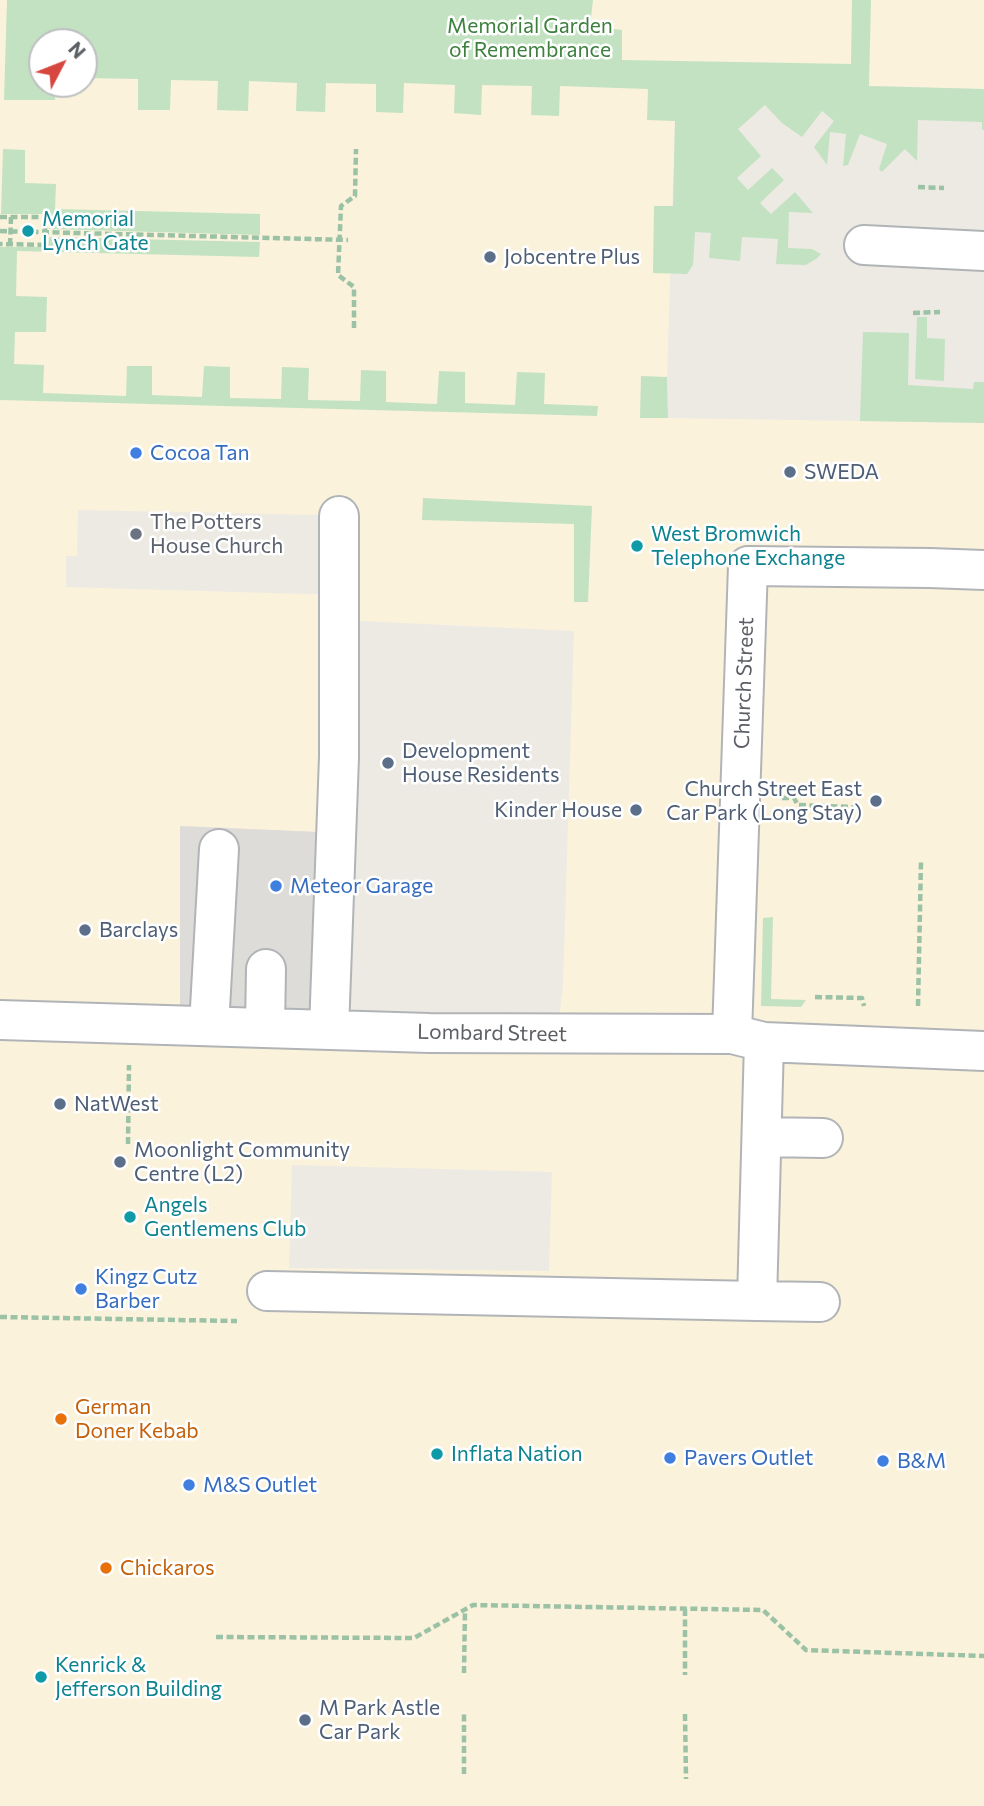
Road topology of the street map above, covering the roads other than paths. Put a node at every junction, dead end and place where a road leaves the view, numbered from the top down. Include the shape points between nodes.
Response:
1 (864, 245) dead end
2 (984, 251) edge
3 (339, 516) dead end
4 (984, 570) edge
5 (219, 849) dead end
6 (266, 969) dead end
7 (0, 1020) edge
8 (209, 1026) junction
9 (265, 1027) junction
10 (328, 1030) junction
11 (748, 1038) junction
12 (984, 1051) edge
13 (762, 1137) junction
14 (823, 1138) dead end
15 (267, 1291) dead end
16 (757, 1301) junction
17 (820, 1302) dead end

1 - 2 street
3 - 10 street via 339,757 327,847
4 - 11 street, Church Street via 748,566
5 - 8 street
6 - 9 street
7 - 8 street, Lombard Street
8 - 9 street, Lombard Street
9 - 10 street, Lombard Street
10 - 11 street, Lombard Street
11 - 12 street, Lombard Street
11 - 13 street
13 - 14 street
13 - 16 street
15 - 16 street
16 - 17 street

